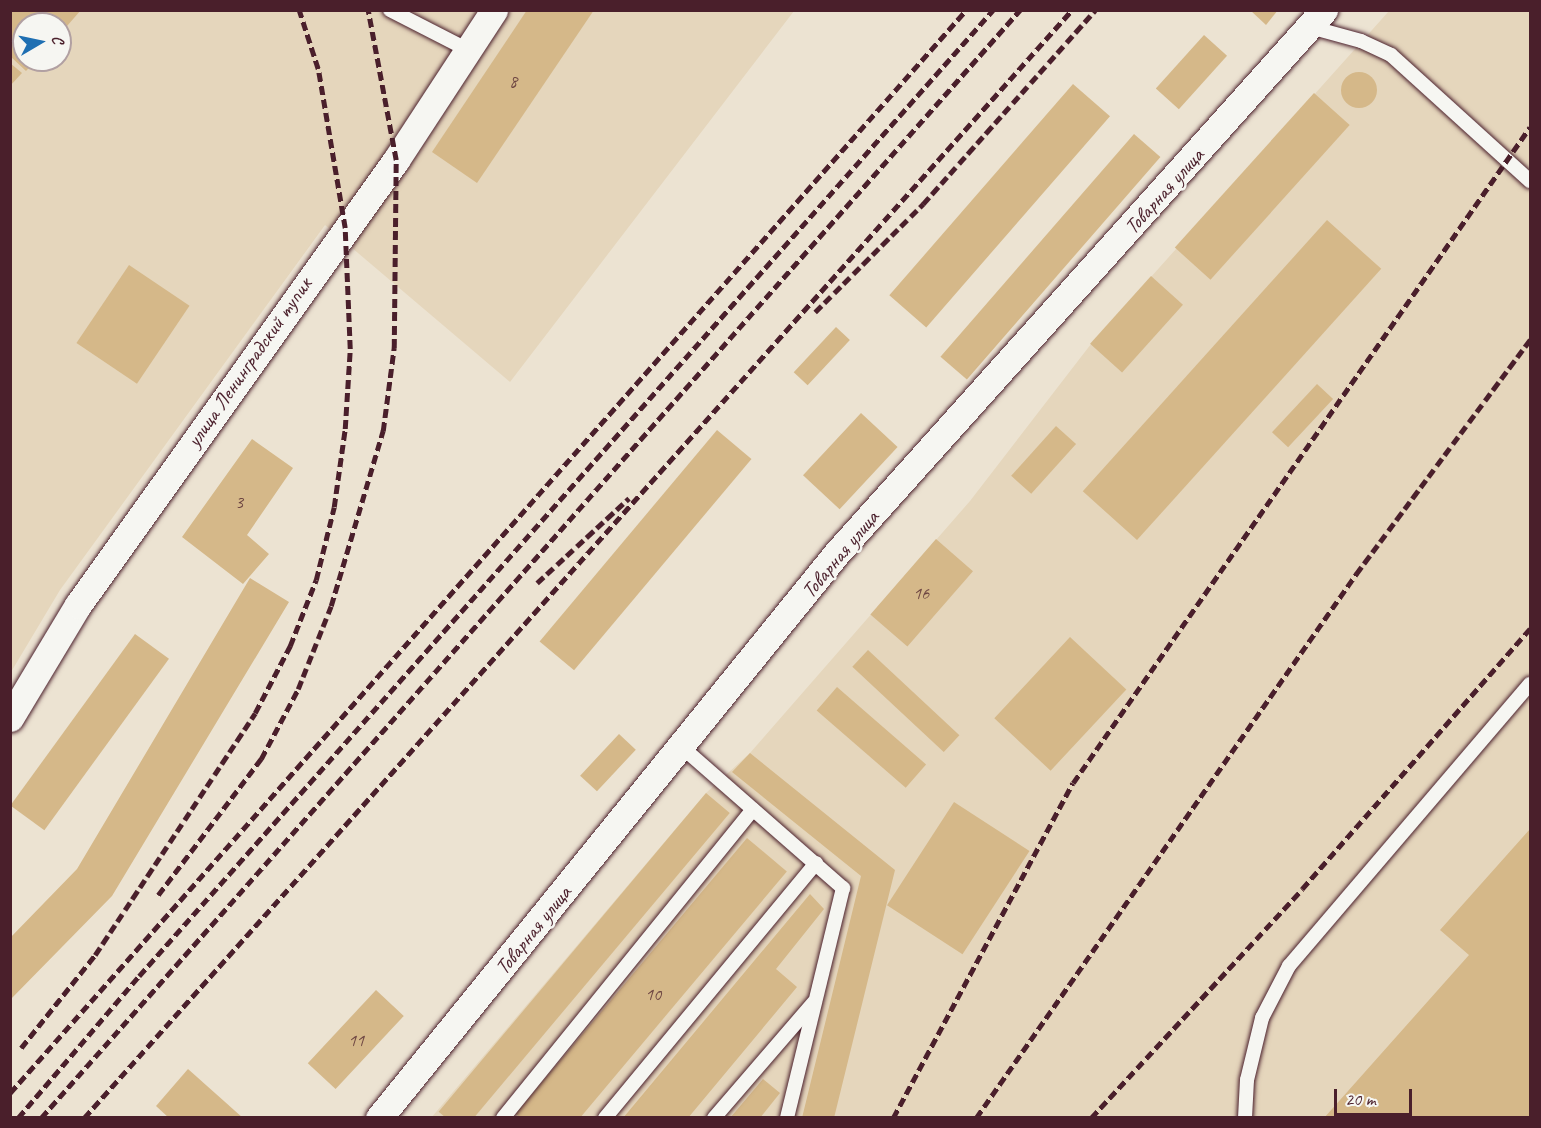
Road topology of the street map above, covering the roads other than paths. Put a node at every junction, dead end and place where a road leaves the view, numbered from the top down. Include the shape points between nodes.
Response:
1 (390, 10) edge
2 (494, 10) edge
3 (1317, 19) edge
4 (468, 50) junction
5 (1530, 181) edge
6 (1530, 684) edge
7 (10, 718) edge
8 (683, 748) junction
9 (753, 810) junction
10 (816, 863) junction
11 (818, 998) junction
12 (379, 1118) edge
13 (503, 1118) edge
14 (605, 1118) edge
15 (714, 1118) edge
16 (787, 1118) edge
17 (1245, 1118) edge

1 - 4 lane
2 - 4 street, улица Ленинградский тупик
3 - 5 lane via 1390,55
3 - 8 street, Товарная улица via 836,555
4 - 7 street, улица Ленинградский тупик via 396,160 78,605
6 - 17 lane via 1289,966 1262,1017 1247,1080
8 - 9 lane
8 - 12 street, Товарная улица
9 - 10 lane
9 - 13 lane
10 - 11 lane via 843,888
10 - 14 lane
11 - 15 lane
11 - 16 lane

